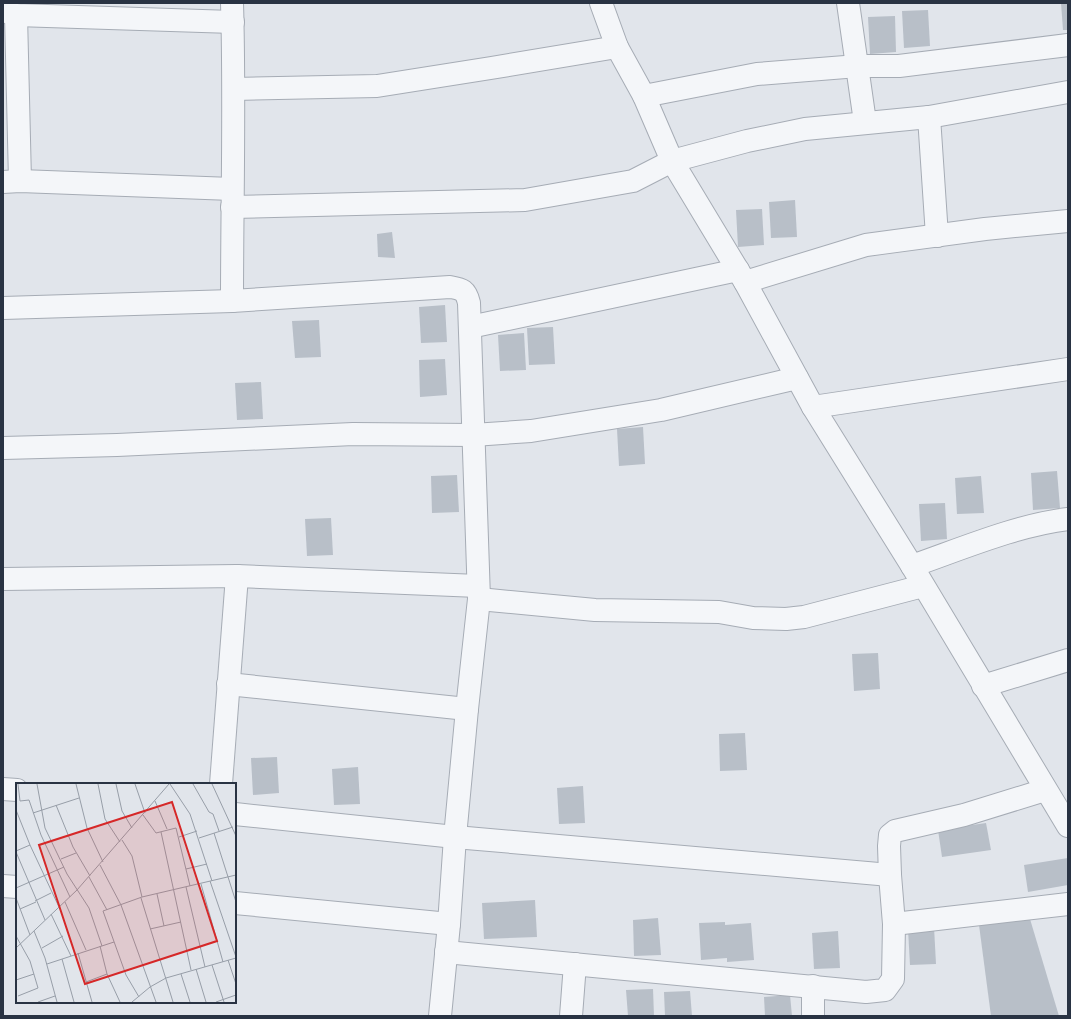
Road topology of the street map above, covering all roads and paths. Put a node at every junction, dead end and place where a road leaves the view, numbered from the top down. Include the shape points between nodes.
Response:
1 (601, 3) edge
2 (848, 3) edge
3 (10, 13) edge
4 (232, 13) edge
5 (1068, 45) edge
6 (617, 46) junction
7 (858, 66) junction
8 (234, 89) junction
9 (1068, 92) edge
10 (644, 96) junction
11 (929, 117) junction
12 (865, 122) junction
13 (672, 161) junction
14 (11, 181) edge
15 (232, 198) junction
16 (1068, 221) edge
17 (937, 236) junction
18 (741, 276) junction
19 (232, 301) junction
20 (3, 308) edge
21 (470, 327) junction
22 (1068, 370) edge
23 (797, 378) junction
24 (813, 407) junction
25 (473, 435) junction
26 (3, 448) edge
27 (1068, 519) edge
28 (912, 566) junction
29 (236, 576) junction
30 (3, 578) edge
31 (923, 586) junction
32 (478, 592) junction
33 (1068, 660) edge
34 (228, 684) junction
35 (983, 686) junction
36 (467, 709) junction
37 (221, 783) edge
38 (3, 789) edge
39 (16, 790) edge
40 (1056, 802) edge
41 (236, 814) edge
42 (1068, 826) edge
43 (455, 837) junction
44 (890, 876) junction
45 (3, 886) edge
46 (16, 887) edge
47 (236, 904) edge
48 (1068, 904) edge
49 (450, 924) junction
50 (894, 924) junction
51 (446, 952) junction
52 (575, 964) junction
53 (813, 986) junction
54 (440, 1016) edge
55 (571, 1016) edge
56 (813, 1016) edge

1 - 6 street
2 - 7 street
3 - 4 street
3 - 14 street
4 - 8 street
5 - 7 street via 899,66
6 - 8 street via 377,86
6 - 10 street
7 - 10 street via 757,74
7 - 12 street
8 - 15 street
9 - 11 street
10 - 13 street
11 - 12 street
11 - 17 street
12 - 13 street via 806,128
13 - 15 street via 633,181 526,200
13 - 18 street
14 - 15 street
15 - 19 street
16 - 17 street
17 - 18 street via 866,245
18 - 21 street
18 - 23 street
19 - 20 street
19 - 21 street via 450,287 459,288 467,294
21 - 25 street
22 - 24 street
23 - 24 street
23 - 25 street via 661,410 531,431
24 - 28 street
25 - 26 street via 353,434
25 - 32 street
27 - 28 street via 1048,522 993,538
28 - 31 street
29 - 30 street
29 - 32 street
29 - 34 street
31 - 32 street via 804,617 786,619 753,618 719,612 595,610
31 - 35 street
32 - 36 street
33 - 35 street
34 - 36 street
34 - 37 street
35 - 40 street
36 - 43 street
38 - 39 street
40 - 42 street
40 - 44 street via 964,815 895,831 889,840
41 - 43 street
43 - 44 street
43 - 49 street
44 - 50 street
45 - 46 street
47 - 49 street
48 - 50 street
49 - 51 street
50 - 53 street via 893,978 885,990 866,992
51 - 52 street
51 - 54 street
52 - 53 street
52 - 55 street
53 - 56 street

